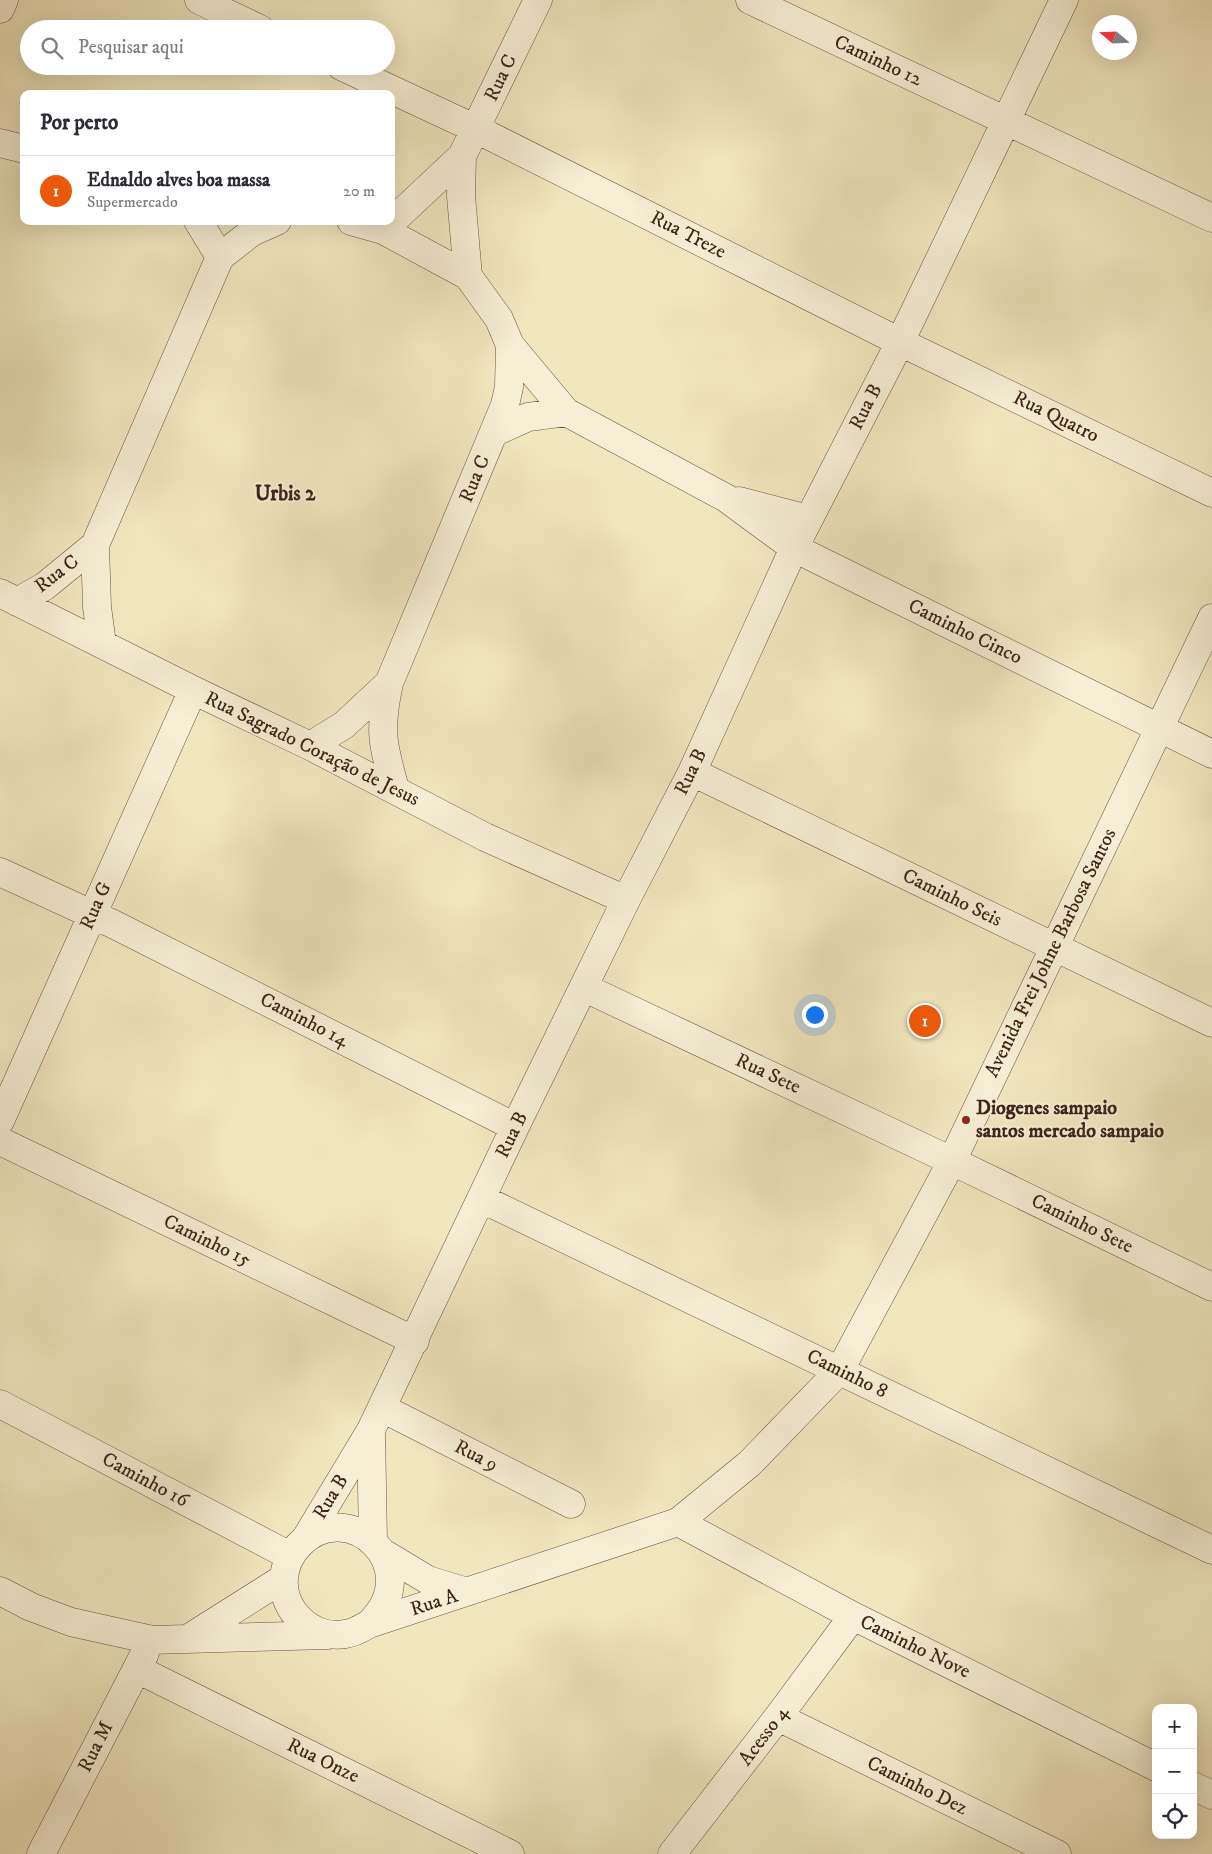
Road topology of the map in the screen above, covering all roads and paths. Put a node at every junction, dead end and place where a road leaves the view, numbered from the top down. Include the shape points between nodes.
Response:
1 (4, 0) edge
2 (199, 0) edge
3 (538, 0) edge
4 (750, 0) edge
5 (1064, 0) edge
6 (0, 8) edge
7 (241, 20) edge
8 (360, 75) edge
9 (392, 90) edge
10 (395, 91) edge
11 (1006, 122) junction
12 (476, 129) junction
13 (462, 156) junction
14 (1212, 218) edge
15 (395, 219) edge
16 (200, 225) edge
17 (268, 225) edge
18 (365, 225) edge
19 (388, 225) edge
20 (383, 230) junction
21 (220, 258) junction
22 (468, 276) junction
23 (900, 342) junction
24 (510, 345) junction
25 (566, 412) junction
26 (495, 432) junction
27 (1212, 493) edge
28 (726, 498) junction
29 (808, 519) junction
30 (95, 545) junction
31 (794, 548) junction
32 (8, 598) edge
33 (1212, 618) edge
34 (102, 644) junction
35 (389, 683) junction
36 (193, 690) junction
37 (1160, 729) junction
38 (310, 746) junction
39 (1212, 754) edge
40 (692, 772) junction
41 (395, 789) junction
42 (0, 872) edge
43 (626, 900) junction
44 (92, 914) junction
45 (1053, 947) junction
46 (585, 988) junction
47 (1212, 1023) edge
48 (0, 1122) edge
49 (515, 1127) junction
50 (0, 1141) edge
51 (952, 1161) junction
52 (482, 1199) junction
53 (1212, 1287) edge
54 (415, 1341) junction
55 (840, 1370) junction
56 (0, 1404) edge
57 (376, 1419) junction
58 (570, 1504) dead end
59 (678, 1522) junction
60 (378, 1547) junction
61 (1212, 1550) edge
62 (294, 1557) junction
63 (0, 1591) edge
64 (467, 1592) junction
65 (853, 1616) junction
66 (369, 1624) junction
67 (330, 1635) junction
68 (152, 1640) junction
69 (185, 1640) junction
70 (137, 1669) junction
71 (778, 1717) junction
72 (1152, 1765) edge
73 (1197, 1788) edge
74 (1212, 1795) edge
75 (41, 1854) edge
76 (510, 1854) edge
77 (672, 1854) edge
78 (1057, 1854) edge

1 - 6 street
2 - 7 street
3 - 12 street, Rua C
4 - 11 street, Caminho 12
5 - 11 street, Rua B
8 - 9 street, Rua Treze
10 - 12 street, Rua Treze
11 - 14 street, Caminho 12
11 - 23 street, Rua B
12 - 13 street, Rua C
12 - 23 street, Rua Treze
13 - 15 street, Rua C
13 - 22 street, Rua C via 461,196
16 - 21 street
17 - 21 street, Rua C via 252,232
18 - 20 street, Rua C
19 - 20 street, Rua C
20 - 22 street, Rua C
21 - 30 street, Rua C
22 - 24 street, Rua C via 499,319
23 - 27 street, Rua Quatro
23 - 29 street, Rua B
24 - 25 street, Caminho Cinco
24 - 26 street, Rua C via 509,387
25 - 26 street via 528,417
25 - 28 street, Caminho Cinco
26 - 35 street, Rua C
28 - 29 street, Caminho Cinco
28 - 31 street, Caminho Cinco
29 - 31 street, Rua B
30 - 32 street, Rua C via 45,586
30 - 34 street, Rua C
31 - 37 street, Caminho Cinco
31 - 40 street, Rua B
32 - 34 street, Rua Sagrado Coração de Jesus
33 - 37 street, Avenida Frei Johne Barbosa Santos
34 - 36 street, Rua Sagrado Coração de Jesus
35 - 38 street, Rua C via 344,725
35 - 41 street, Rua C via 382,715 382,737
36 - 38 street, Rua Sagrado Coração de Jesus
36 - 44 street, Rua G
37 - 39 street, Caminho Cinco
37 - 45 street, Avenida Frei Johne Barbosa Santos
38 - 41 street, Rua Sagrado Coração de Jesus
40 - 43 street, Rua B
40 - 45 street, Caminho Seis
41 - 43 street, Rua Sagrado Coração de Jesus via 485,837
42 - 44 street, Caminho 14
43 - 46 street, Rua B
44 - 48 street, Rua G
44 - 49 street, Caminho 14
45 - 47 street, Caminho Seis
45 - 51 street, Avenida Frei Johne Barbosa Santos
46 - 49 street, Rua B
46 - 51 street, Rua Sete
49 - 52 street, Rua B
50 - 54 street, Caminho 15
51 - 53 street, Caminho Sete
51 - 55 street, Avenida Frei Johne Barbosa Santos
52 - 54 street, Rua B
52 - 55 street, Caminho 8
54 - 57 street, Rua B
55 - 59 street, Avenida Frei Johne Barbosa Santos via 749,1464
55 - 61 street, Caminho 8
56 - 62 street, Caminho 16
57 - 58 street, Rua 9
57 - 60 street
57 - 62 street, Rua B
59 - 64 street, Avenida Frei Johne Barbosa Santos
59 - 65 street, Caminho Nove
60 - 62 street via 363,1534 328,1528
60 - 64 street, Rua A via 428,1580
60 - 66 street via 390,1572 390,1591 379,1615
62 - 67 street via 287,1601 300,1620
62 - 69 street, Rua B
63 - 68 street via 71,1622
64 - 66 street, Rua A
65 - 71 street, Acesso 4
65 - 72 street, Caminho Nove
66 - 67 street via 344,1635
67 - 69 street
68 - 69 street
68 - 70 street, Rua M
70 - 75 street, Rua M
70 - 76 street, Rua Onze
71 - 77 street, Acesso 4
71 - 78 street, Caminho Dez
73 - 74 street

